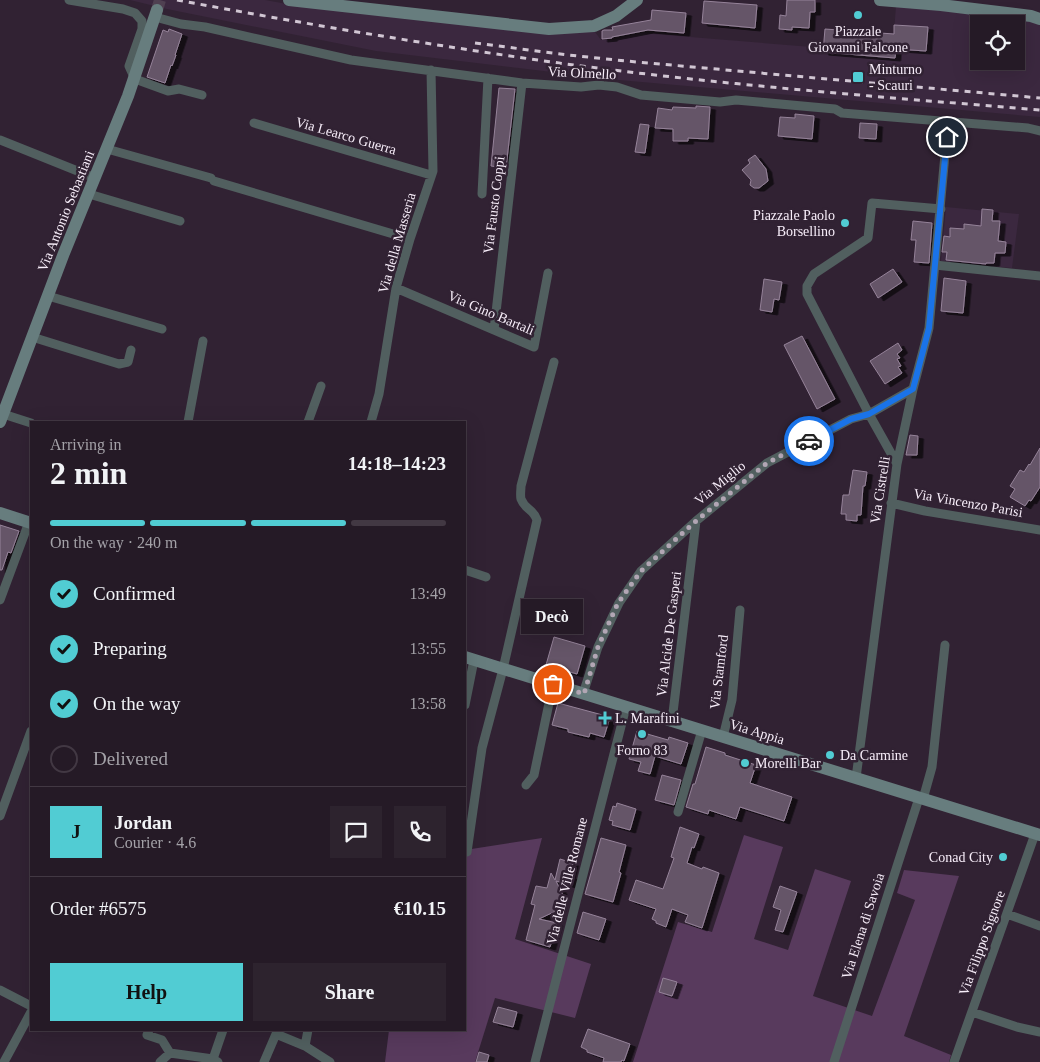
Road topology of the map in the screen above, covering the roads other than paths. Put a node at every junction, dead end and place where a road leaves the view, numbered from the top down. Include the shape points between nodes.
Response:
1 (69, 0) edge
2 (289, 0) edge
3 (637, 0) edge
4 (880, 0) edge
5 (943, 3) edge
6 (156, 14) joint
7 (1040, 19) edge
8 (431, 70) junction
9 (488, 78) junction
10 (134, 80) junction
11 (522, 83) junction
12 (202, 95) dead end
13 (948, 122) junction
14 (254, 123) dead end
15 (1040, 132) edge
16 (0, 140) edge
17 (107, 149) junction
18 (431, 176) junction
19 (95, 178) junction
20 (88, 194) junction
21 (482, 194) dead end
22 (941, 209) junction
23 (180, 221) dead end
24 (410, 239) junction
25 (935, 265) junction
26 (548, 273) dead end
27 (1040, 276) edge
28 (396, 288) junction
29 (48, 296) junction
30 (162, 329) dead end
31 (494, 330) junction
32 (32, 337) junction
33 (203, 341) dead end
34 (131, 350) dead end
35 (554, 362) dead end
36 (321, 386) dead end
37 (913, 389) junction
38 (869, 414) junction
39 (2, 418) edge
40 (188, 421) edge
41 (308, 421) edge
42 (371, 421) edge
43 (30, 423) edge
44 (897, 464) junction
45 (891, 503) junction
46 (0, 513) edge
47 (696, 521) junction
48 (30, 522) edge
49 (1040, 530) edge
50 (466, 570) edge
51 (486, 577) dead end
52 (0, 600) edge
53 (740, 610) dead end
54 (945, 645) dead end
55 (470, 658) edge
56 (503, 669) junction
57 (553, 684) junction
58 (584, 694) junction
59 (466, 696) edge
60 (626, 707) junction
61 (672, 721) junction
62 (702, 730) junction
63 (30, 733) edge
64 (723, 737) junction
65 (856, 778) junction
66 (526, 785) dead end
67 (921, 798) junction
68 (678, 812) dead end
69 (0, 816) edge
70 (1038, 834) edge
71 (467, 852) dead end
72 (1007, 914) junction
73 (1040, 926) edge
74 (0, 990) edge
75 (30, 1005) edge
76 (972, 1012) junction
77 (30, 1014) edge
78 (149, 1031) edge
79 (223, 1031) edge
80 (308, 1031) edge
81 (1040, 1032) edge
82 (304, 1046) junction
83 (170, 1052) junction
84 (216, 1061) edge
85 (4, 1062) edge
86 (160, 1062) edge
87 (264, 1062) edge
88 (330, 1062) edge
89 (535, 1062) edge
90 (834, 1062) edge
91 (954, 1062) edge

1 - 10 street via 123,9 139,17 142,29 129,66
2 - 3 street via 549,29 594,26 616,16
4 - 5 street
5 - 7 street
6 - 8 street, Via Olmello via 181,24 351,60
6 - 10 street, Via Antonio Sebastiani
8 - 9 street, Via Olmello
8 - 18 street, Via della Masseria
9 - 11 street, Via Olmello
9 - 21 street
10 - 12 street via 168,91 179,89
10 - 17 street, Via Antonio Sebastiani
11 - 13 street, Via Olmello via 599,85 641,95 720,102 736,100
11 - 31 street, Via Fausto Coppi
13 - 15 street, Via Olmello via 1028,128
13 - 22 street
14 - 18 street, Via Learco Guerra
16 - 19 street
17 - 19 street, Via Antonio Sebastiani
17 - 24 street
18 - 24 street, Via della Masseria
19 - 20 street, Via Antonio Sebastiani
20 - 23 street
20 - 29 street, Via Antonio Sebastiani
22 - 25 street, Via Cistrelli
22 - 38 street via 872,203 868,238 814,274 807,286 807,294
24 - 28 street, Via della Masseria
25 - 27 street
25 - 37 street, Via Cistrelli via 929,328
26 - 31 street, Via Gino Bartali via 534,347
28 - 31 street, Via Gino Bartali
28 - 42 street, Via della Masseria via 379,394
29 - 30 street
29 - 32 street, Via Antonio Sebastiani
32 - 34 street via 119,364 128,362
32 - 39 street, Via Antonio Sebastiani
33 - 40 street
35 - 56 street via 520,486 525,506 535,513 537,520
36 - 41 street
37 - 38 street, Via Miglio
37 - 44 street, Via Cistrelli
38 - 44 street
38 - 47 street, Via Miglio via 851,419 767,463
39 - 43 street
44 - 45 street, Via Cistrelli
45 - 49 street, Via Vincenzo Parisi
45 - 65 street, Via Cistrelli
46 - 48 street
47 - 58 street, Via Miglio via 641,571 618,603 598,647
47 - 61 street, Via Alcide De Gasperi
48 - 52 street
50 - 51 street
53 - 64 street, Via Stamford via 732,700
54 - 67 street, Via Elena di Savoia via 932,767
55 - 56 street, Via Appia
55 - 59 street
56 - 57 street, Via Appia
56 - 71 street via 482,748
57 - 58 street, Via Appia
57 - 66 street via 534,775
58 - 60 street, Via Appia
60 - 61 street, Via Appia
60 - 89 street, Via delle Ville Romane
61 - 62 street, Via Appia
62 - 64 street, Via Appia
62 - 68 street
63 - 69 street
64 - 65 street, Via Appia
65 - 67 street, Via Appia
67 - 70 street, Via Appia
67 - 90 street, Via Elena di Savoia
70 - 72 street, Via Filippo Signore
72 - 73 street
72 - 76 street, Via Filippo Signore
74 - 75 street
76 - 81 street
76 - 91 street, Via Filippo Signore
77 - 85 street
78 - 83 street via 147,1035 162,1040
79 - 84 street
80 - 82 street
82 - 87 street via 276,1034
82 - 88 street
83 - 84 street
83 - 86 street

